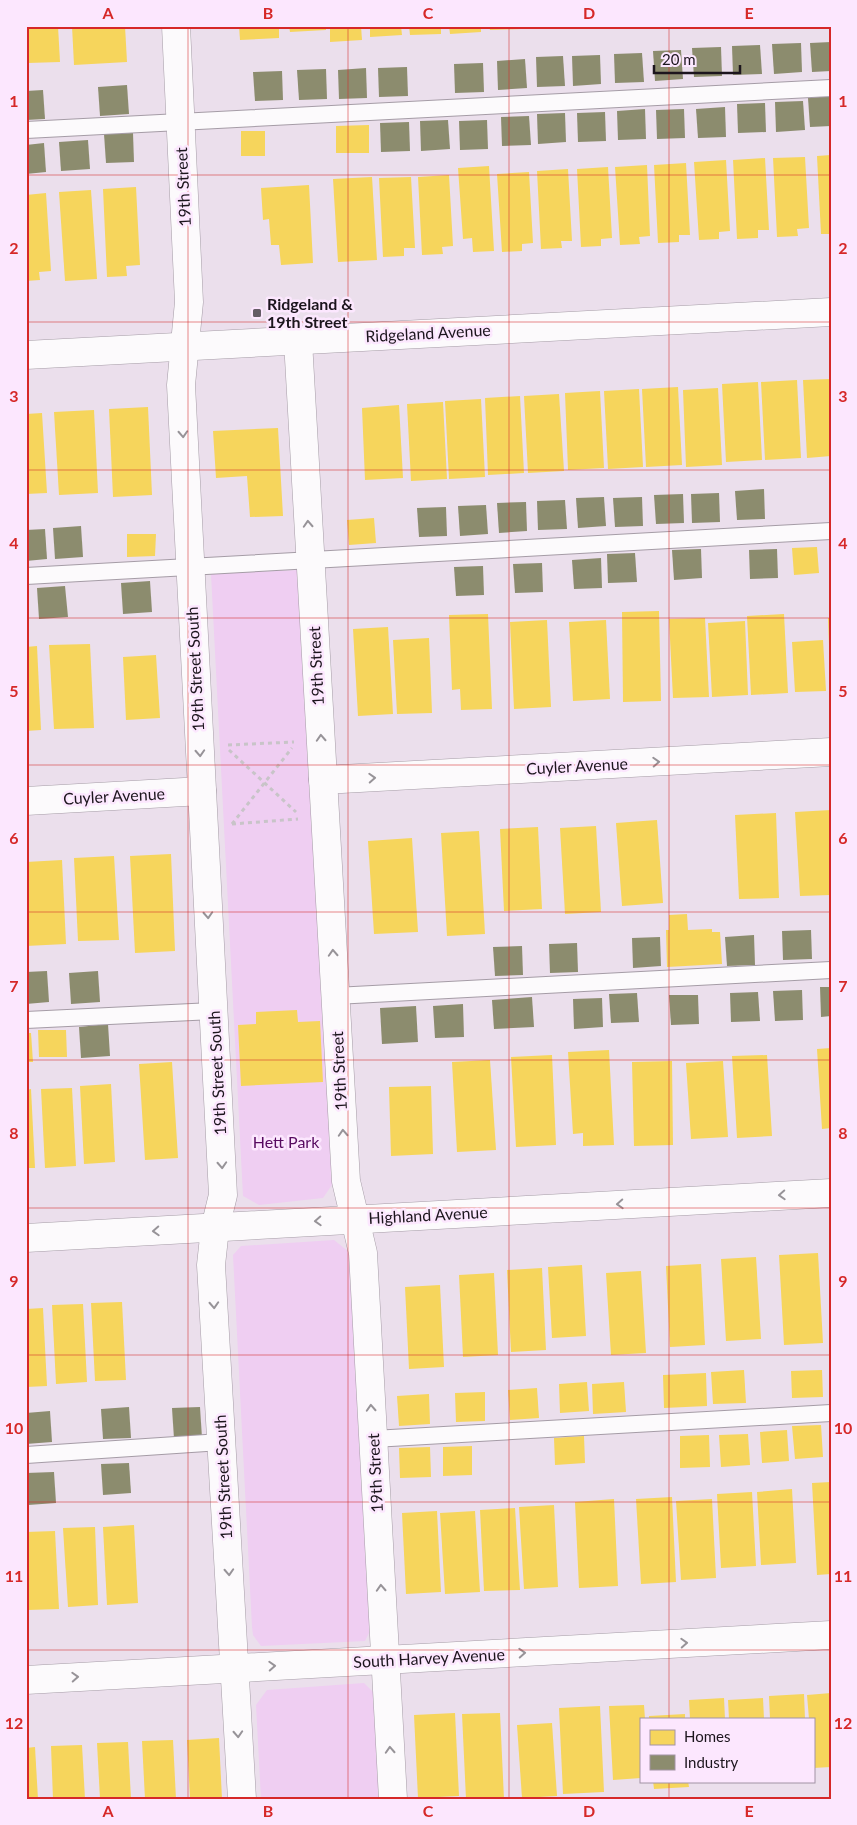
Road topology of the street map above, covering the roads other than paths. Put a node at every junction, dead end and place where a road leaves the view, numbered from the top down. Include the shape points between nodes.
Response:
1 (176, 26) edge
2 (831, 88) edge
3 (180, 122) junction
4 (26, 130) edge
5 (831, 312) edge
6 (298, 340) junction
7 (184, 347) junction
8 (26, 355) edge
9 (831, 531) edge
10 (310, 560) junction
11 (190, 567) junction
12 (26, 576) edge
13 (831, 752) edge
14 (323, 780) junction
15 (202, 791) junction
16 (26, 800) edge
17 (831, 970) edge
18 (335, 996) junction
19 (214, 1011) junction
20 (26, 1020) edge
21 (831, 1193) edge
22 (354, 1219) junction
23 (215, 1228) junction
24 (26, 1238) edge
25 (831, 1413) edge
26 (373, 1439) junction
27 (221, 1442) junction
28 (26, 1455) edge
29 (831, 1635) edge
30 (385, 1660) junction
31 (234, 1669) junction
32 (26, 1680) edge
33 (242, 1799) edge
34 (393, 1799) edge

1 - 3 street, 19th Street
2 - 3 lane
3 - 4 lane
3 - 7 street, 19th Street via 189,302
5 - 6 street, Ridgeland Avenue
6 - 7 street, Ridgeland Avenue
10 -> 6 street, 19th Street
7 - 8 street, Ridgeland Avenue
7 -> 11 street, 19th Street South via 181,385
9 - 10 lane
10 - 11 lane
14 -> 10 street, 19th Street
11 - 12 lane
11 -> 15 street, 19th Street South
14 -> 13 street, Cuyler Avenue
18 -> 14 street, 19th Street
15 - 16 street, Cuyler Avenue
15 -> 19 street, 19th Street South
17 - 18 lane
22 -> 18 street, 19th Street via 346,1181
19 - 20 lane
19 -> 23 street, 19th Street South via 223,1195
21 -> 22 street, Highland Avenue
22 -> 23 street, Highland Avenue
26 -> 22 street, 19th Street via 363,1253
23 -> 24 street, Highland Avenue
23 -> 27 street, 19th Street South via 211,1256
25 - 26 lane
30 -> 26 street, 19th Street
27 - 28 lane
27 -> 31 street, 19th Street South
30 -> 29 street, South Harvey Avenue
31 -> 30 street, South Harvey Avenue
34 -> 30 street, 19th Street
32 -> 31 street, South Harvey Avenue
31 -> 33 street, 19th Street South

